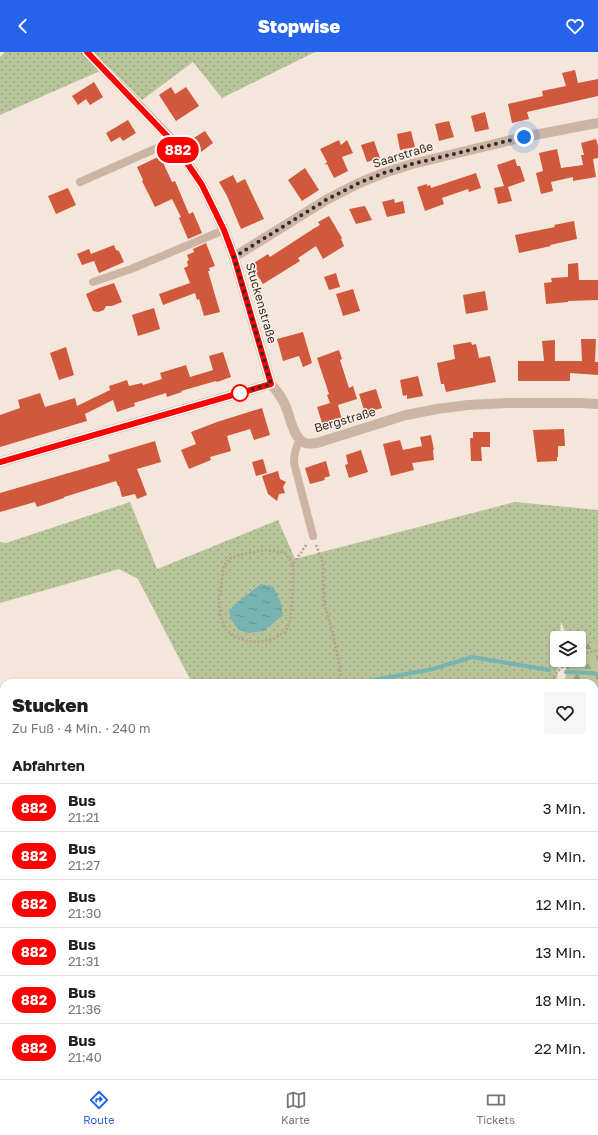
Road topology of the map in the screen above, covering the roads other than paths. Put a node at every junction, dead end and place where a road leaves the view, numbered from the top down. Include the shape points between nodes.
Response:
1 (87, 52) edge
2 (598, 123) edge
3 (172, 141) junction
4 (80, 182) dead end
5 (224, 230) junction
6 (234, 257) junction
7 (93, 282) dead end
8 (271, 384) junction
9 (598, 404) edge
10 (300, 440) junction
11 (0, 462) edge
12 (313, 536) road end

1 - 3 street, Stuckenstraße
2 - 6 street, Saarstraße via 524,137 384,173 326,200
3 - 4 lane
3 - 5 street, Stuckenstraße via 202,185
5 - 6 street, Stuckenstraße
5 - 7 lane
6 - 8 street, Stuckenstraße
8 - 10 street, Bergstraße via 286,405
8 - 11 street
9 - 10 street, Bergstraße via 507,403 460,406 406,415 317,443
10 - 12 lane via 294,453 294,464

